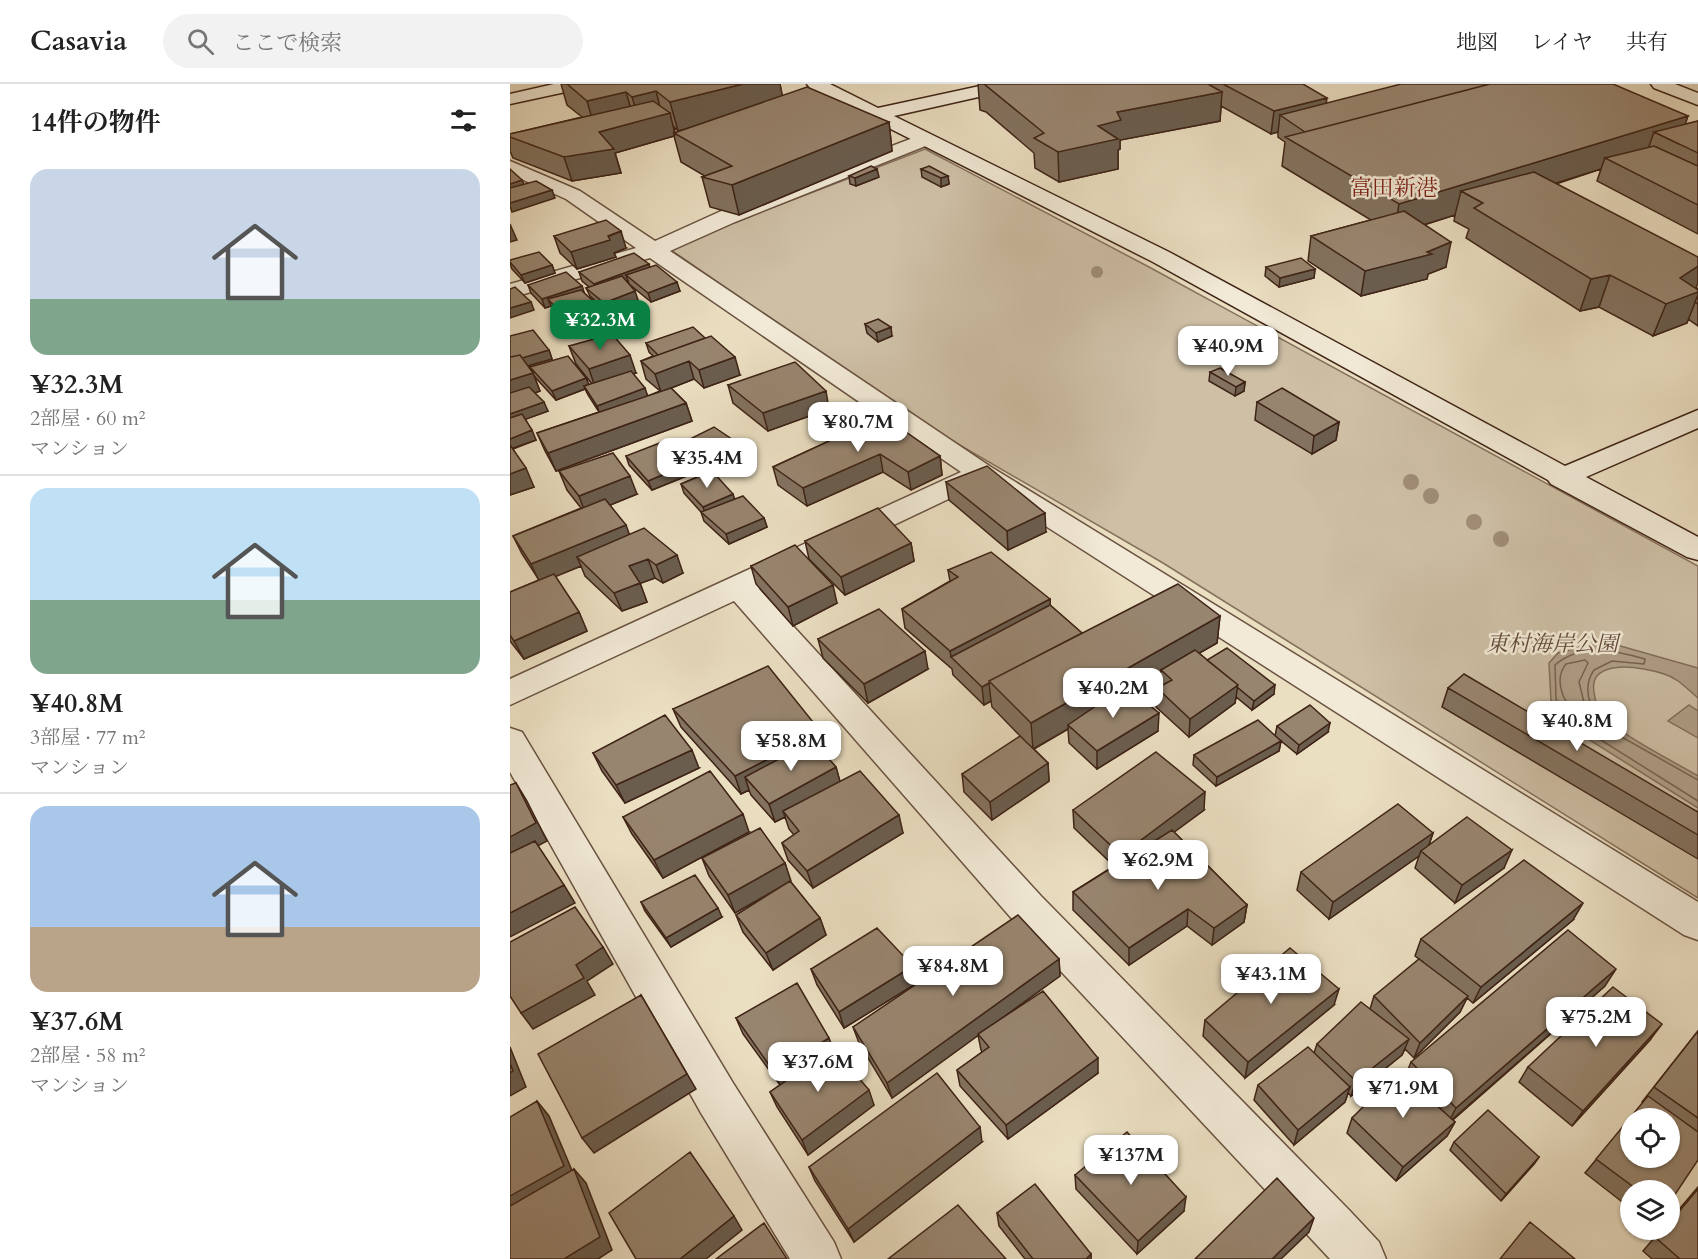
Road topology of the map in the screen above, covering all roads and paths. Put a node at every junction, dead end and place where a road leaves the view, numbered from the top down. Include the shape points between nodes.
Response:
1 (578, 84) edge
2 (816, 84) edge
3 (1014, 84) edge
4 (1660, 84) edge
5 (510, 99) edge
6 (1698, 100) edge
7 (877, 114) junction
8 (926, 139) junction
9 (510, 167) edge
10 (653, 250) junction
11 (510, 291) edge
12 (1698, 418) edge
13 (981, 472) junction
14 (1562, 478) junction
15 (1698, 550) edge
16 (738, 586) junction
17 (510, 693) edge
18 (510, 741) edge
19 (1698, 923) edge
20 (817, 1259) edge
21 (1362, 1259) edge

1 - 5 street
2 - 7 street
3 - 7 street
4 - 6 street
7 - 8 street
8 - 10 street
8 - 14 street via 1161,257
9 - 10 street via 573,195
10 - 11 street
10 - 13 street
12 - 14 street
13 - 16 street
13 - 19 street
14 - 15 street
16 - 17 street
16 - 21 street via 906,777 1126,1014 1312,1202
18 - 20 street via 717,1098

